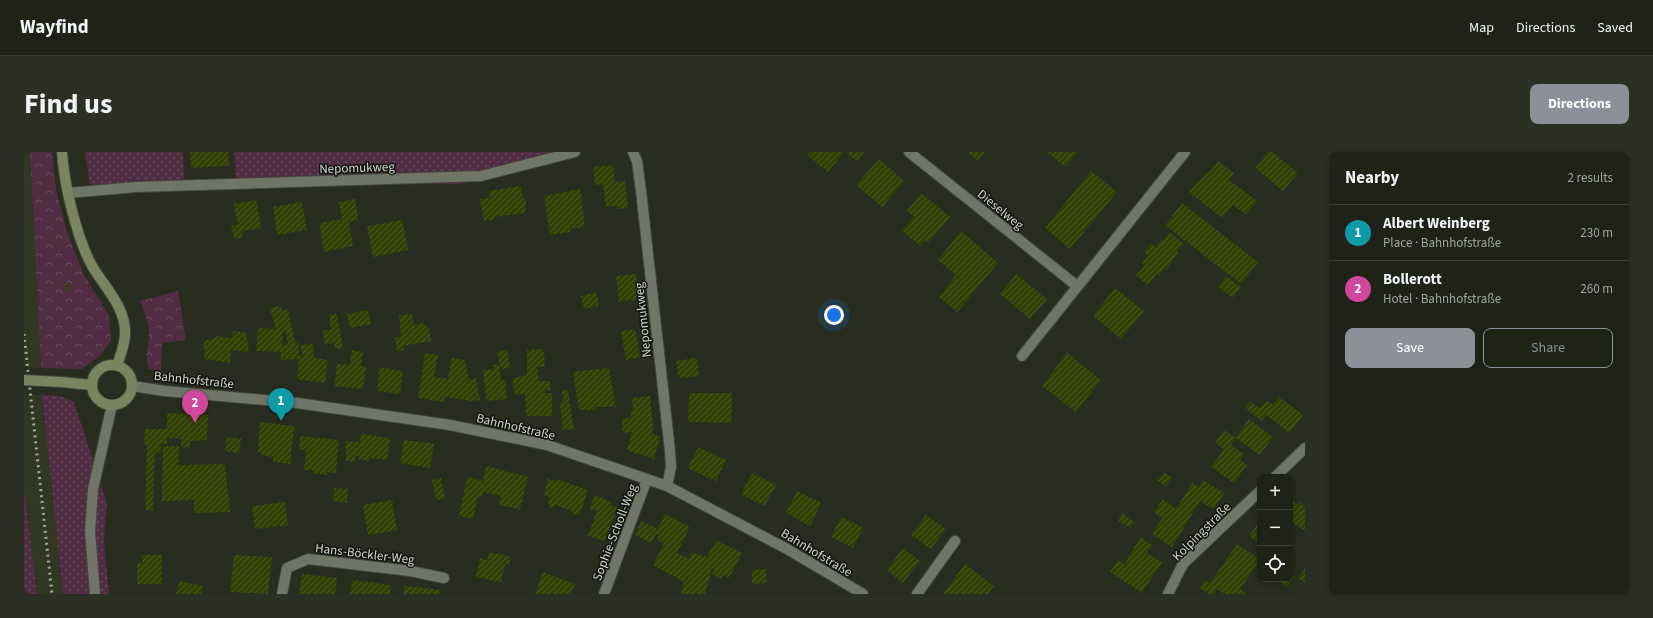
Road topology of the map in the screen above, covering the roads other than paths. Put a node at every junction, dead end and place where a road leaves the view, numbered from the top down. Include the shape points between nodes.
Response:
1 (62, 152) edge
2 (576, 152) edge
3 (633, 152) edge
4 (910, 152) edge
5 (1184, 152) edge
6 (68, 193) junction
7 (1077, 286) junction
8 (1022, 356) dead end
9 (117, 366) junction
10 (24, 380) edge
11 (92, 385) junction
12 (132, 386) junction
13 (112, 405) junction
14 (1305, 448) edge
15 (1278, 474) edge
16 (647, 479) junction
17 (667, 486) junction
18 (1257, 494) edge
19 (955, 542) dead end
20 (444, 578) dead end
21 (97, 593) edge
22 (282, 594) edge
23 (604, 594) edge
24 (863, 594) edge
25 (917, 594) edge
26 (1168, 594) edge

1 - 6 street
2 - 6 street, Nepomukweg via 481,176 136,187
3 - 17 street, Nepomukweg via 637,161 641,191 670,451 671,467
4 - 7 street, Dieselweg
5 - 7 street
6 - 9 street via 90,263 118,307 125,324 125,335
7 - 8 street
9 - 11 street via 100,369 94,376
9 - 12 street via 125,370
10 - 11 street, bridge
11 - 13 street via 98,399 104,404
12 - 13 street via 126,399
12 - 16 street, Bahnhofstraße via 297,403 450,425 547,445
13 - 21 street via 93,489 90,531
14 - 15 street
16 - 17 street, Bahnhofstraße
16 - 23 street, Sophie-Scholl-Weg
17 - 24 street, Bahnhofstraße via 782,545
18 - 26 street, Kolpingstraße via 1183,564
19 - 25 street
20 - 22 street, Hans-Böckler-Weg via 410,571 308,559 287,568

